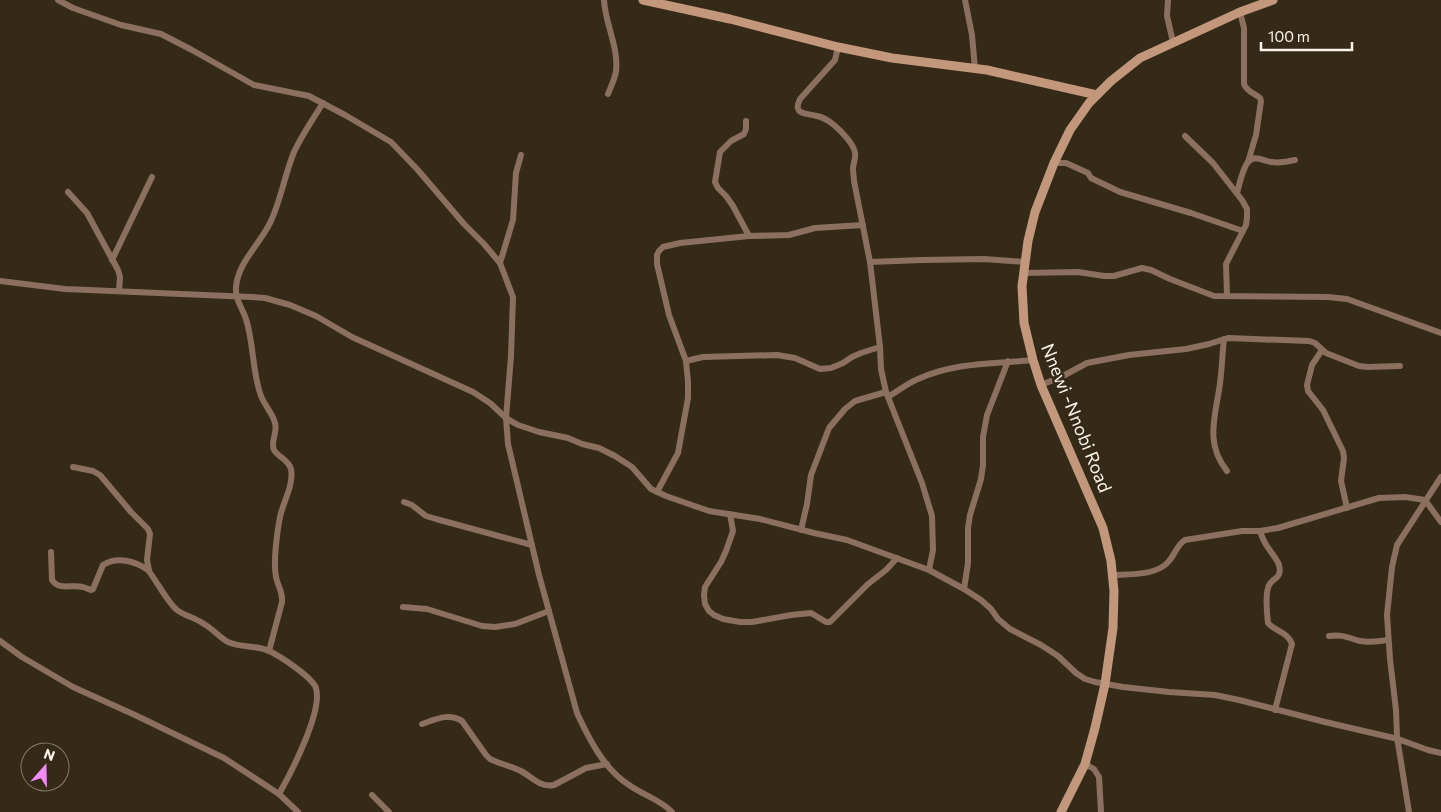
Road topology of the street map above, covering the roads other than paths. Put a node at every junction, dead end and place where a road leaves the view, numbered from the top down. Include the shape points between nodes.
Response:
1 (58, 0) edge
2 (604, 0) edge
3 (643, 0) edge
4 (965, 0) edge
5 (1168, 0) edge
6 (1273, 0) edge
7 (1240, 12) junction
8 (1173, 42) junction
9 (838, 47) junction
10 (975, 69) junction
11 (608, 94) dead end
12 (1097, 95) junction
13 (323, 103) junction
14 (746, 121) dead end
15 (1186, 136) dead end
16 (521, 155) dead end
17 (1295, 160) dead end
18 (1248, 162) junction
19 (1054, 163) junction
20 (152, 177) dead end
21 (68, 192) dead end
22 (1237, 193) junction
23 (862, 225) junction
24 (1243, 231) junction
25 (749, 236) junction
26 (112, 260) junction
27 (870, 262) junction
28 (1025, 262) junction
29 (500, 263) junction
30 (1024, 273) junction
31 (0, 282) edge
32 (119, 291) junction
33 (236, 296) junction
34 (1227, 296) junction
35 (1441, 333) edge
36 (1224, 339) junction
37 (880, 347) junction
38 (1322, 350) junction
39 (1033, 360) junction
40 (686, 361) junction
41 (1008, 362) junction
42 (1400, 366) dead end
43 (1042, 385) junction
44 (887, 394) junction
45 (506, 418) junction
46 (73, 467) dead end
47 (1227, 471) dead end
48 (1441, 477) edge
49 (657, 492) junction
50 (1426, 500) junction
51 (404, 502) dead end
52 (1347, 508) junction
53 (730, 514) junction
54 (1441, 522) edge
55 (800, 530) junction
56 (1260, 531) junction
57 (532, 545) junction
58 (51, 552) dead end
59 (897, 558) junction
60 (149, 570) junction
61 (929, 570) junction
62 (1113, 575) junction
63 (964, 589) junction
64 (403, 607) dead end
65 (549, 611) junction
66 (1329, 636) dead end
67 (1388, 640) junction
68 (0, 641) edge
69 (269, 651) junction
70 (1105, 684) junction
71 (1275, 710) junction
72 (422, 724) dead end
73 (1398, 739) junction
74 (1441, 753) edge
75 (606, 764) junction
76 (1085, 764) junction
77 (279, 794) junction
78 (372, 795) dead end
79 (298, 812) edge
80 (388, 812) edge
81 (672, 812) edge
82 (1061, 812) edge
83 (1100, 812) edge
84 (1409, 812) edge

1 - 13 street via 121,25 161,34 254,85 309,96
2 - 11 street via 616,69
3 - 9 main road
4 - 10 street
5 - 8 street via 1167,16
6 - 7 main road, Nnewi -Nnobi Road
7 - 8 main road, Nnewi -Nnobi Road
7 - 18 street via 1244,28 1244,84 1261,101
8 - 12 main road, Nnewi -Nnobi Road via 1140,58
9 - 10 main road
9 - 23 street via 835,60 797,105 802,113 817,116 835,126 855,152 854,181
10 - 12 main road
12 - 19 main road, Nnewi -Nnobi Road via 1070,130
13 - 29 street via 391,142
13 - 33 street via 294,153 272,220 238,275
14 - 25 street via 744,134 720,152 715,182
15 - 22 street
16 - 29 street via 516,173 513,220
17 - 18 street via 1270,162 1256,158
18 - 22 street
19 - 24 street via 1066,163 1120,192
19 - 28 main road, Nnewi -Nnobi Road via 1035,212
20 - 26 street
21 - 26 street via 87,213
22 - 24 street via 1247,209
23 - 25 street via 815,228 789,235
23 - 27 street
24 - 34 street via 1226,264
25 - 40 street via 680,243 663,247 656,256 669,315
26 - 32 street via 120,277
27 - 28 street via 984,259
27 - 37 street
28 - 30 main road, Nnewi -Nnobi Road
29 - 45 street via 513,297
30 - 34 street via 1078,272 1114,276 1142,268 1214,296
30 - 39 main road, Nnewi -Nnobi Road via 1024,323
31 - 32 street
32 - 33 street
33 - 45 street via 266,298 316,316 352,337 473,392
33 - 69 street via 245,317 262,397 276,424 274,450 288,462 292,474 280,516 276,556 276,579 283,594 282,602
34 - 35 street via 1347,299
36 - 38 street via 1309,341
36 - 43 street via 1186,349 1087,363
36 - 47 street via 1214,434 1216,454
37 - 40 street via 831,368 820,369 796,358 777,355 703,357
37 - 44 street
38 - 42 street via 1359,366
38 - 52 street via 1312,365 1307,385 1343,451 1341,481
39 - 41 street
39 - 43 main road, Nnewi -Nnobi Road
40 - 49 street via 688,398 678,453
41 - 44 street via 956,367 920,378
41 - 63 street via 986,415 981,479 968,528
43 - 62 main road, Nnewi -Nnobi Road via 1104,528
44 - 55 street via 855,401 829,428 811,475
44 - 61 street via 932,516 933,550
45 - 49 street via 526,428 599,448 632,467
45 - 57 street via 508,444
46 - 60 street via 100,475 148,529
48 - 50 street
49 - 53 street via 710,511
50 - 52 street via 1379,498
50 - 54 street
50 - 67 street via 1397,545 1387,615
51 - 57 street via 431,518
52 - 56 street
53 - 55 street
53 - 59 street via 733,531 722,562 704,594 709,611 723,618 752,622 811,614 830,622
55 - 59 street via 848,540
56 - 62 street via 1186,540 1178,545 1161,568
56 - 71 street via 1277,560 1280,573 1268,588 1268,623 1286,634 1292,644
57 - 65 street
58 - 60 street via 52,580 58,586 91,590 103,566 114,560 126,560
59 - 61 street
60 - 69 street via 180,612 204,623 229,642
61 - 63 street
62 - 70 main road, Nnewi -Nnobi Road via 1113,628
63 - 70 street via 981,600 998,619 1047,648 1076,673
64 - 65 street via 427,609 495,627 515,624
65 - 75 street via 577,712
66 - 67 street via 1346,636 1367,642
67 - 73 street
68 - 77 street via 72,687 224,758
69 - 77 street via 312,681 317,696 307,736
70 - 71 street via 1215,695
70 - 76 main road, Nnewi -Nnobi Road
71 - 73 street
72 - 75 street via 442,718 458,718 490,759 549,786 586,768
73 - 74 street
73 - 84 street
75 - 81 street via 627,784 664,804
76 - 82 main road, Nnewi -Nnobi Road
76 - 83 street via 1099,777
77 - 79 street
78 - 80 street

